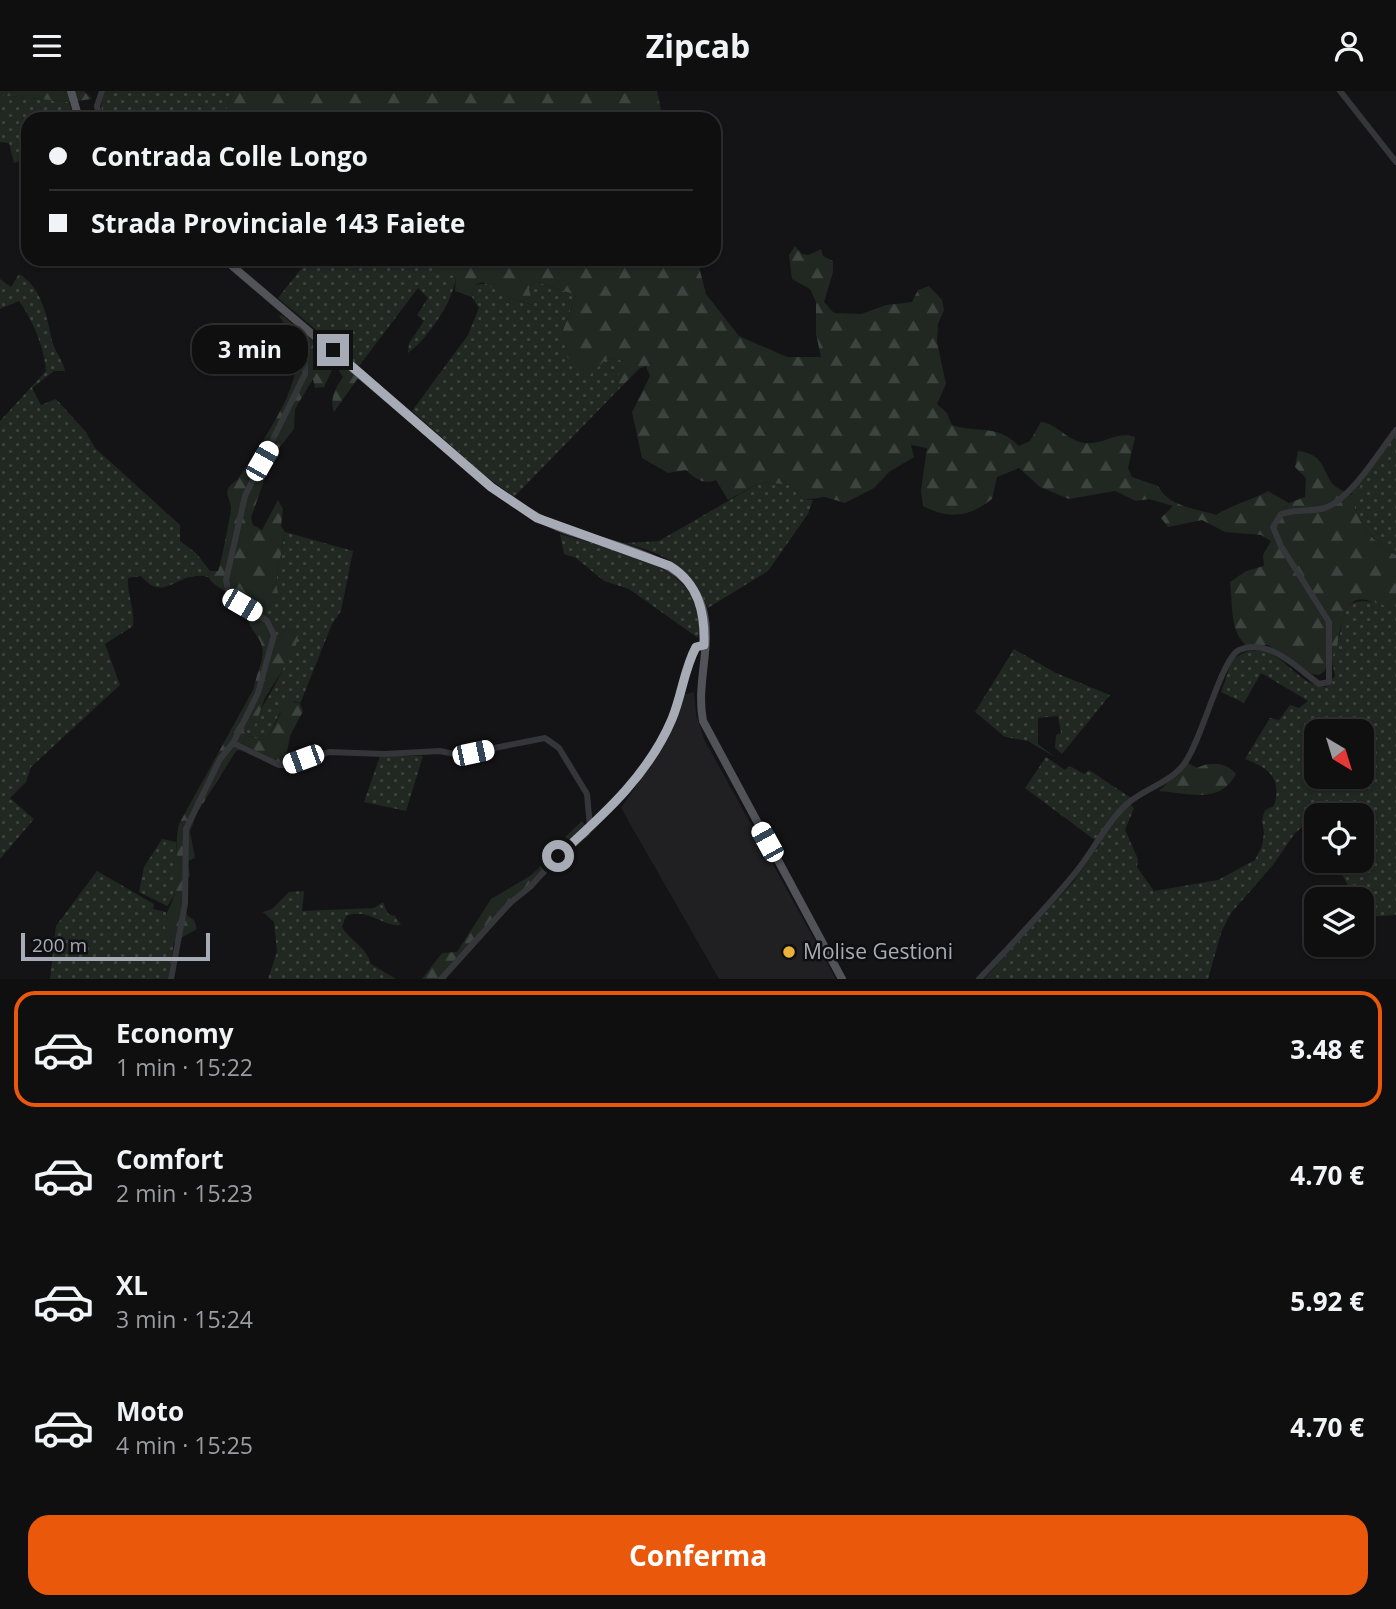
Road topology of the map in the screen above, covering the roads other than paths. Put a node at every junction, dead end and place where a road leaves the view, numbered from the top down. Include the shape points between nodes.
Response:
1 (71, 91) edge
2 (102, 91) edge
3 (1340, 91) edge
4 (77, 112) edge
5 (98, 112) edge
6 (1396, 162) edge
7 (232, 266) edge
8 (306, 329) junction
9 (1396, 431) edge
10 (704, 645) junction
11 (233, 743) junction
12 (590, 827) junction
13 (171, 979) edge
14 (441, 979) edge
15 (842, 979) edge
16 (979, 979) edge

1 - 4 main road
2 - 5 street
3 - 6 street
7 - 8 main road
8 - 10 main road via 491,487 537,518 665,563 680,573 704,613
8 - 11 street via 305,374 245,496 226,580 229,594 267,621 274,635 258,693
9 - 16 street via 1337,501 1323,509 1281,514 1273,527 1329,622 1329,682 1319,684 1270,649 1239,650 1226,663 1184,764 1128,803 1070,879
10 - 12 street via 696,647 671,720 656,748 616,803
10 - 15 main road via 703,721
11 - 12 street via 286,765 329,752 440,751 459,755 545,738 559,748 587,794
11 - 13 street via 220,759 186,829 185,904
12 - 14 street via 510,903

